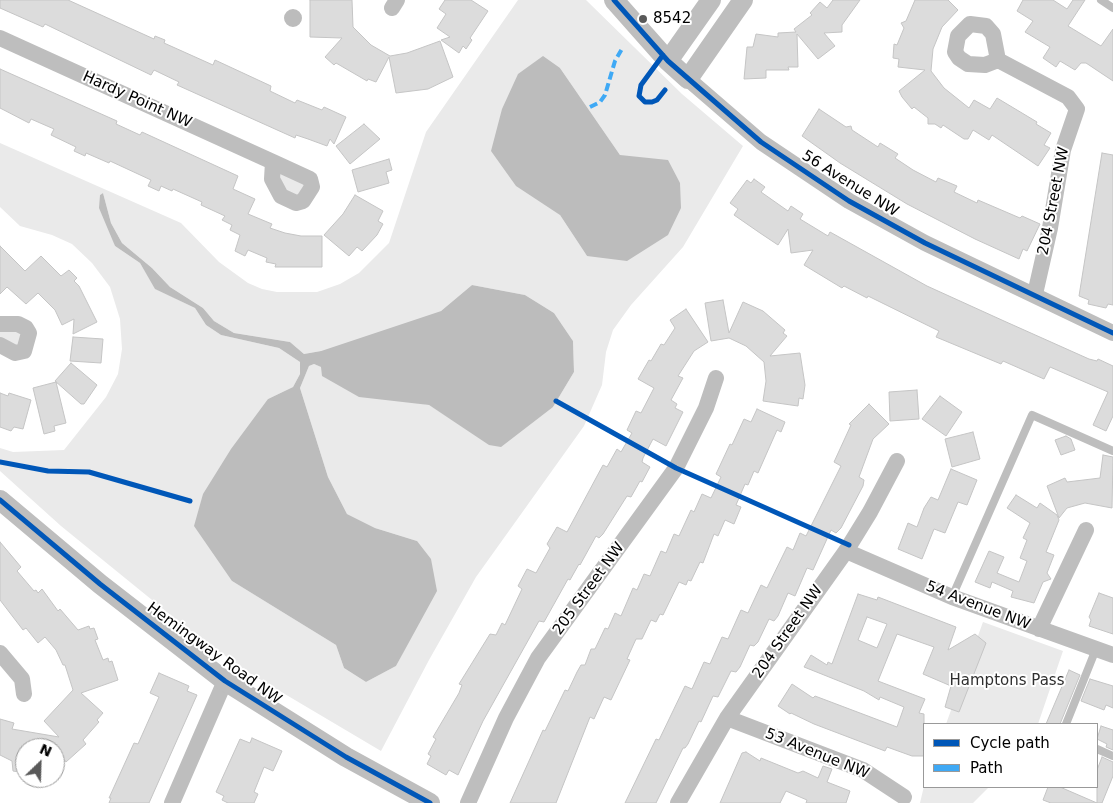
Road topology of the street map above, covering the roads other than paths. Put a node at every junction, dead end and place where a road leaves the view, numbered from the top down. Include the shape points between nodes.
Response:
1 (614, 0) edge
2 (711, 0) edge
3 (743, 0) edge
4 (1101, 0) edge
5 (1113, 8) edge
6 (0, 38) edge
7 (998, 60) dead end
8 (668, 61) junction
9 (688, 79) junction
10 (273, 162) dead end
11 (1035, 294) junction
12 (0, 324) edge
13 (1113, 333) edge
14 (0, 345) edge
15 (716, 378) dead end
16 (1113, 450) edge
17 (897, 461) dead end
18 (0, 500) edge
19 (1086, 530) dead end
20 (846, 551) junction
21 (952, 597) junction
22 (1039, 629) junction
23 (1096, 649) junction
24 (0, 653) edge
25 (1113, 655) edge
26 (225, 681) junction
27 (24, 694) dead end
28 (727, 718) junction
29 (1066, 723) edge
30 (1098, 749) edge
31 (1113, 756) edge
32 (904, 797) dead end
33 (682, 802) edge
34 (172, 803) edge
35 (430, 803) edge
36 (468, 803) edge

1 - 8 street, 56 Avenue NW
2 - 8 street
3 - 9 street
4 - 5 lane
6 - 10 street, Hardy Point NW
7 - 11 street, 204 Street NW via 1068,97 1077,109 1062,150 1050,228
8 - 9 street, 56 Avenue NW
9 - 11 street, 56 Avenue NW via 761,142 849,201 924,243
11 - 13 street, 56 Avenue NW
12 - 14 street via 18,324 29,333 24,351 15,353
15 - 36 street, 205 Street NW via 706,408 676,468 538,658 506,718
16 - 21 lane via 1032,415
17 - 20 street, 204 Street NW
18 - 26 street, Hemingway Road NW via 100,584
19 - 22 street
20 - 21 street, 54 Avenue NW
20 - 28 street, 204 Street NW
21 - 22 street, 54 Avenue NW
22 - 23 street, 54 Avenue NW
23 - 25 street, 54 Avenue NW
23 - 29 lane
24 - 27 street via 22,679
26 - 34 street
26 - 35 street, Hemingway Road NW via 346,757
28 - 32 street, 53 Avenue NW via 863,770
28 - 33 street, 204 Street NW
30 - 31 lane

